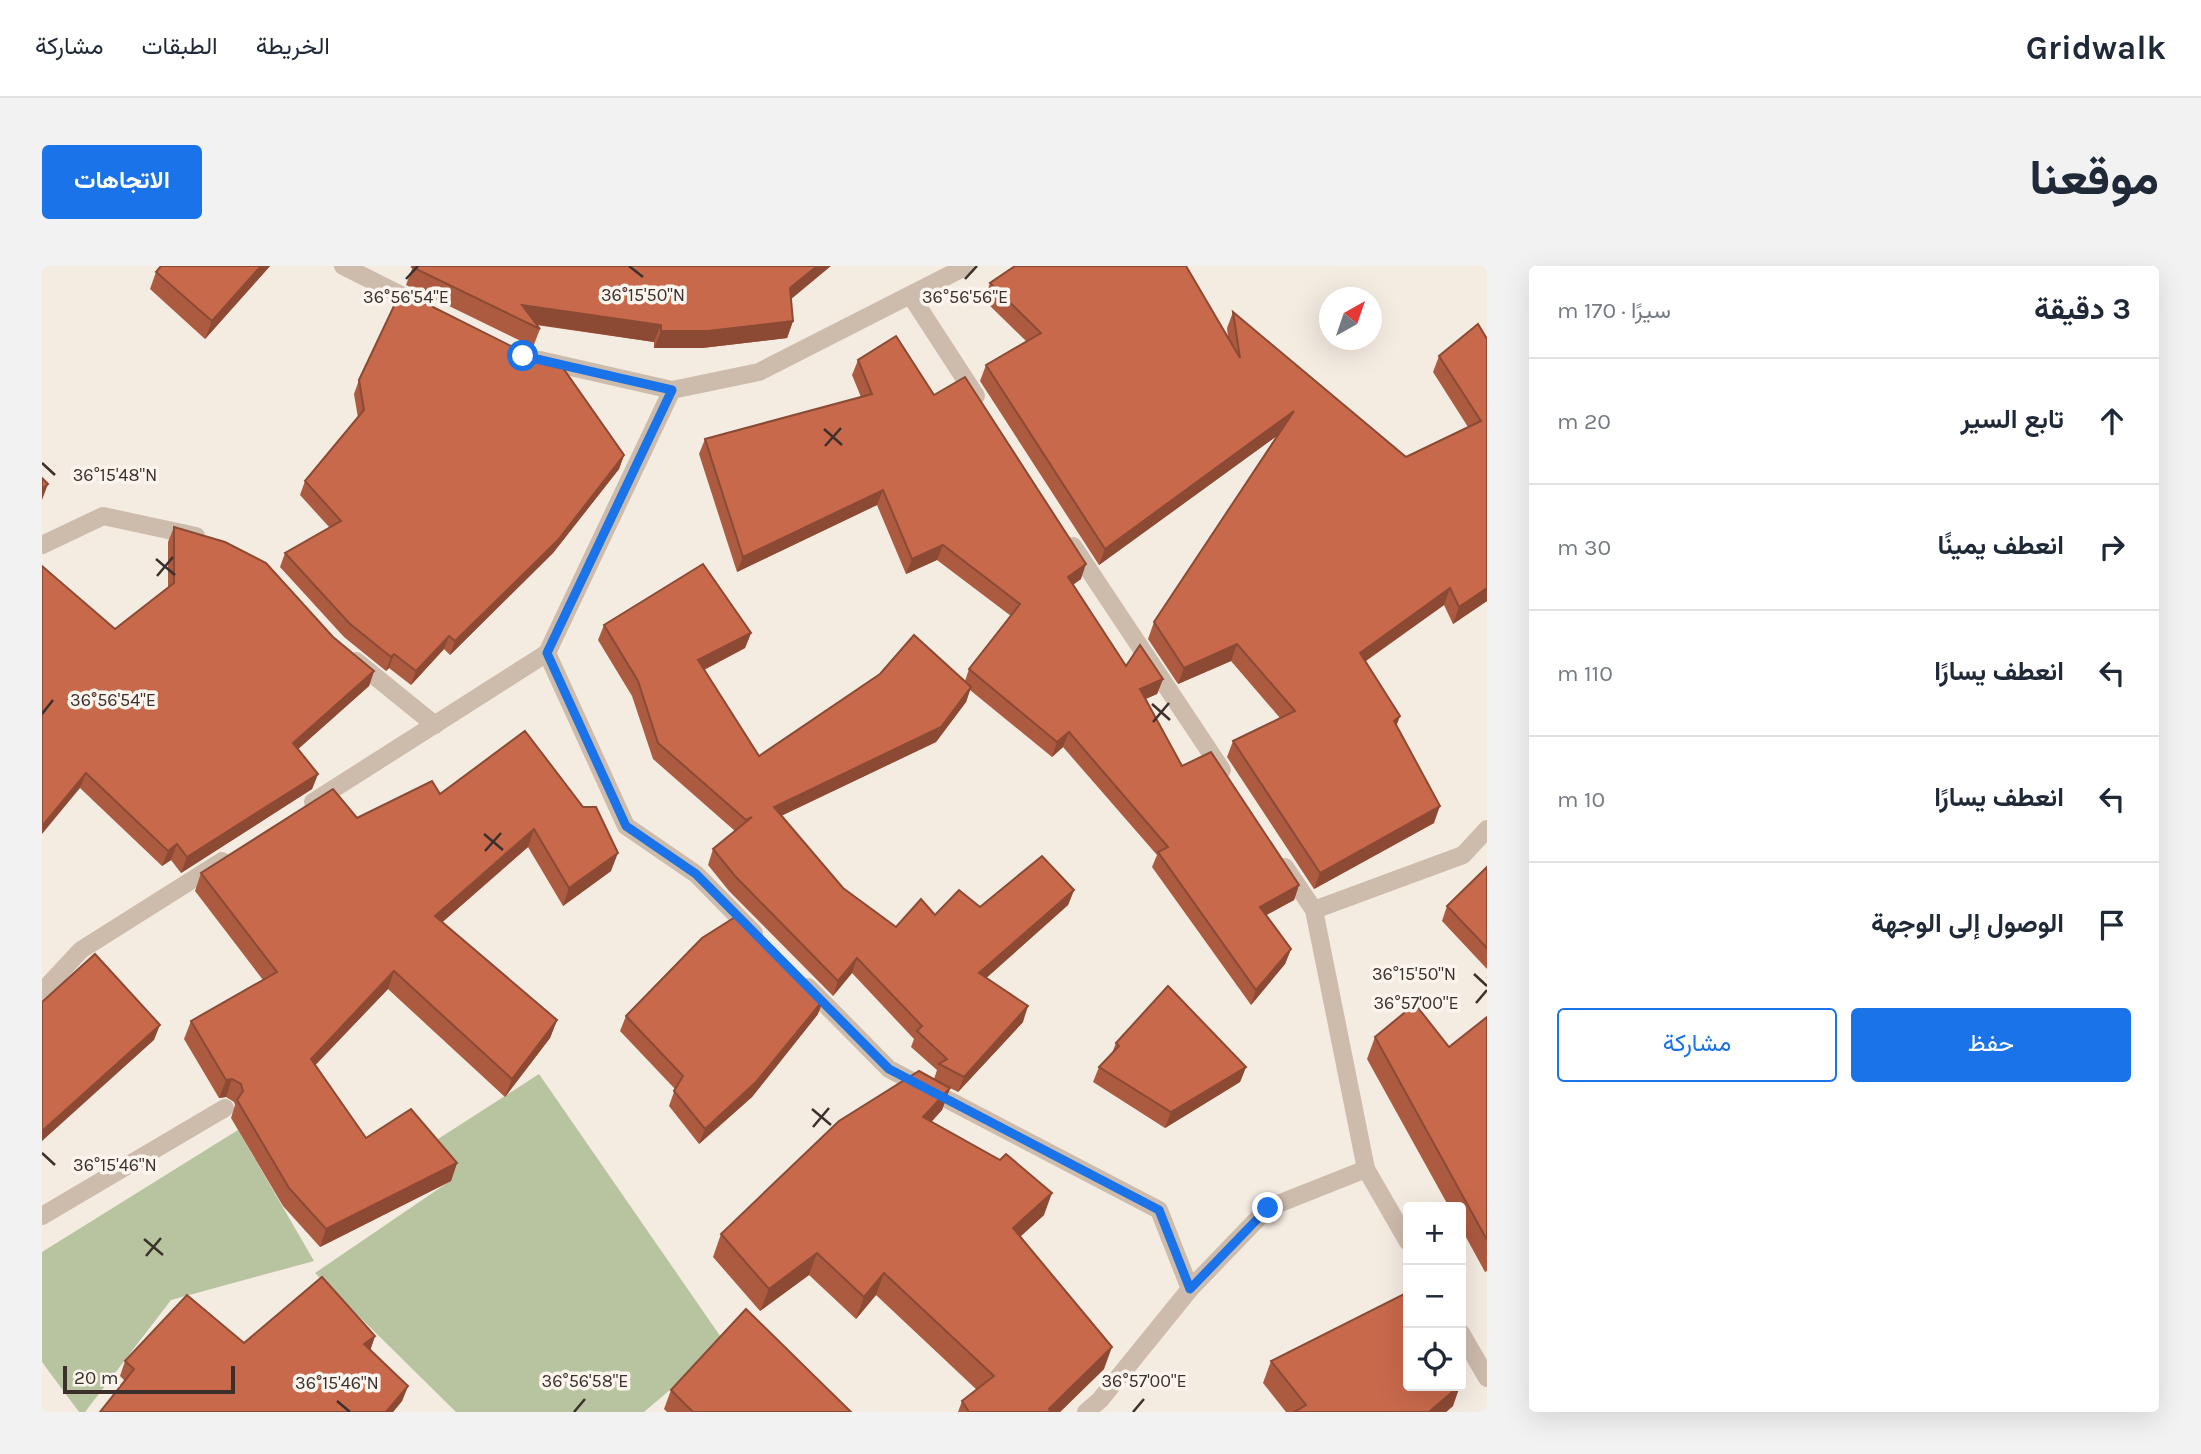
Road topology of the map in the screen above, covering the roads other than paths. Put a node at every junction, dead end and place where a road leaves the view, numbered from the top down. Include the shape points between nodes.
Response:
1 (343, 266) edge
2 (967, 266) edge
3 (911, 296) junction
4 (439, 314) edge
5 (523, 356) edge
6 (672, 390) junction
7 (984, 409) edge
8 (1065, 533) edge
9 (218, 544) edge
10 (42, 545) edge
11 (346, 653) edge
12 (547, 653) junction
13 (435, 725) junction
14 (1231, 784) edge
15 (293, 815) edge
16 (1487, 829) edge
17 (234, 853) edge
18 (1276, 853) edge
19 (1314, 910) junction
20 (763, 942) edge
21 (792, 971) edge
22 (42, 992) edge
23 (226, 1108) edge
24 (1366, 1169) junction
25 (42, 1216) edge
26 (1403, 1233) edge
27 (1190, 1289) junction
28 (1466, 1342) edge
29 (1487, 1378) edge
30 (1086, 1412) edge

1 - 4 street
2 - 3 street
3 - 6 street via 759,372
3 - 7 street
5 - 6 street
6 - 12 street
8 - 14 street
9 - 10 street via 103,516
11 - 13 street
12 - 13 street
12 - 20 street via 626,826 696,874
13 - 15 street
16 - 19 street via 1463,855
17 - 22 street via 82,950
18 - 19 street
19 - 24 street
21 - 27 street via 889,1069 1159,1210
23 - 25 street
24 - 26 street
24 - 27 street via 1268,1208
27 - 30 street
28 - 29 street

